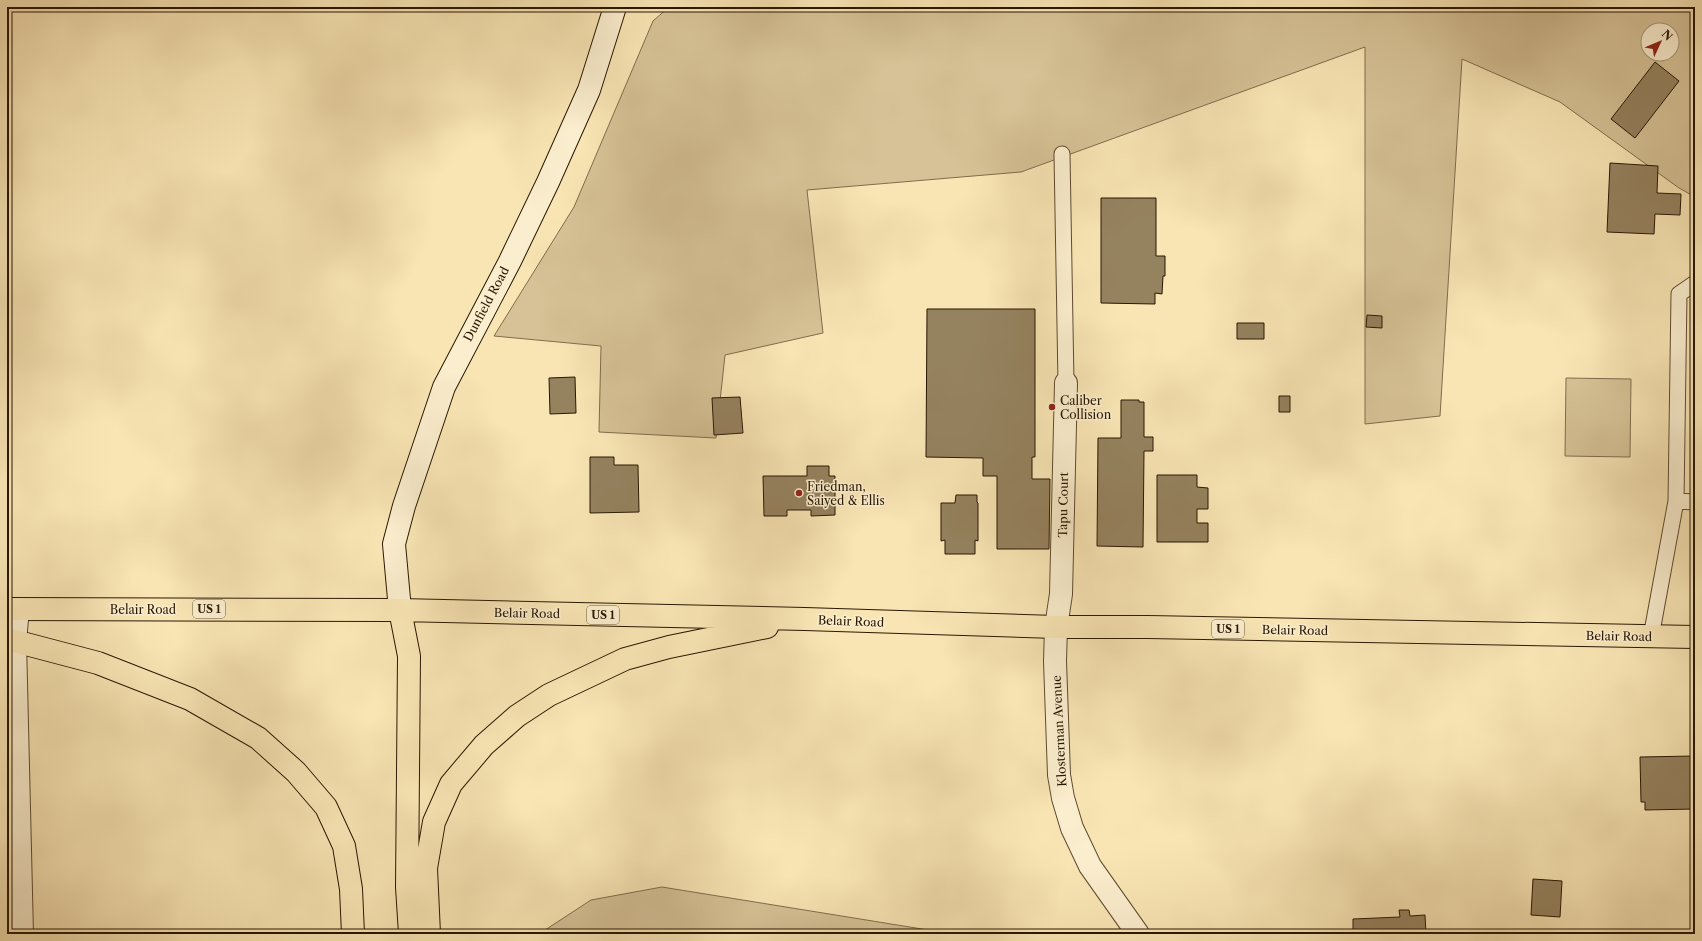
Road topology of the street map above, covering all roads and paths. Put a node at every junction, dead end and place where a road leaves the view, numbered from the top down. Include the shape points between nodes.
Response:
1 (615, 7) edge
2 (1062, 154) dead end
3 (1695, 283) edge
4 (1066, 383) joint
5 (1676, 501) junction
6 (1695, 502) edge
7 (12, 609) edge
8 (400, 610) junction
9 (805, 619) junction
10 (1056, 627) junction
11 (1651, 637) junction
12 (1695, 637) edge
13 (11, 640) edge
14 (22, 934) edge
15 (354, 934) edge
16 (410, 934) edge
17 (429, 934) edge
18 (1138, 934) edge

1 - 8 street, Dunfield Road via 589,90 548,182 444,387 404,506 394,544
2 - 4 lane
3 - 5 lane via 1679,294
4 - 10 street, Tapu Court via 1062,594
5 - 6 lane
5 - 11 lane
7 - 8 highway, Belair Road / US 1
7 - 13 street
8 - 9 highway, Belair Road / US 1
8 - 16 highway via 409,656 407,887
9 - 10 highway, Belair Road / US 1
9 - 17 highway via 669,647 625,659 550,695 517,716 484,745 451,784 434,822 426,868
10 - 11 highway, Belair Road / US 1
10 - 18 street, Klosterman Avenue via 1059,775 1063,798 1072,828 1090,866
11 - 12 highway, Belair Road / US 1
13 - 14 street
13 - 15 highway via 98,663 190,699 258,738 296,772 326,807 344,846 351,889

